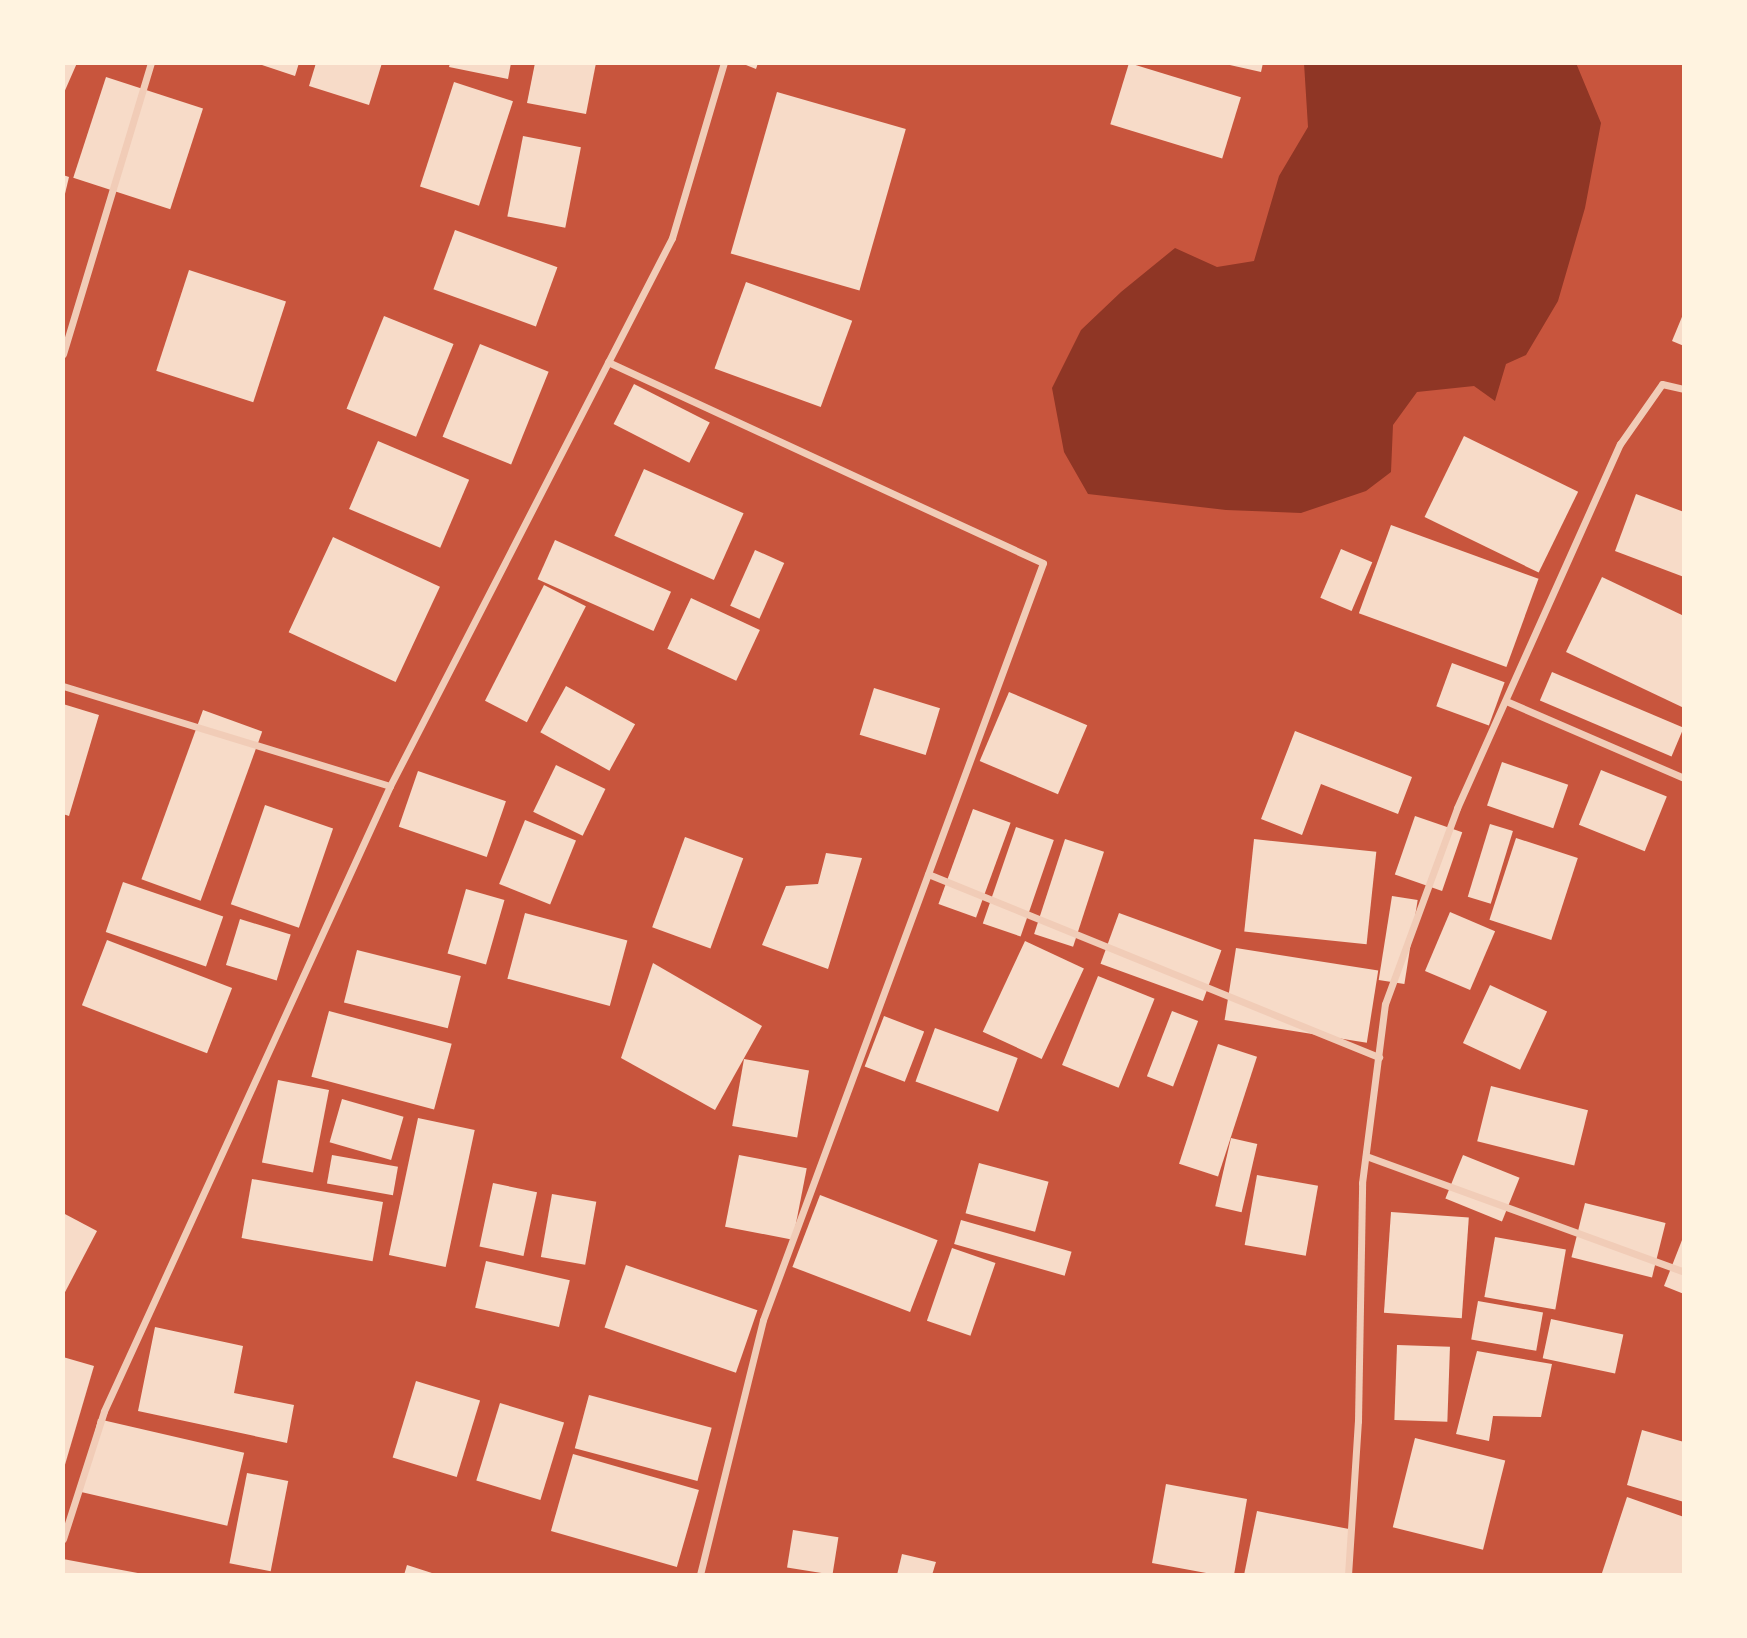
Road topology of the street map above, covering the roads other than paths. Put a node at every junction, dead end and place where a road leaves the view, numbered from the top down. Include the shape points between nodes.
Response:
1 (150, 63) edge
2 (724, 63) edge
3 (63, 354) edge
4 (608, 362) junction
5 (1684, 389) edge
6 (63, 686) edge
7 (1506, 701) junction
8 (1684, 778) edge
9 (390, 786) junction
10 (928, 874) junction
11 (1378, 1056) junction
12 (1366, 1156) junction
13 (1684, 1272) edge
14 (63, 1539) edge
15 (700, 1575) edge
16 (1348, 1575) edge

1 - 3 street
2 - 4 street via 673,238
4 - 9 street
4 - 10 street via 1043,563
5 - 7 street via 1662,384 1620,444
6 - 9 street
7 - 8 street
7 - 11 street via 1457,808 1385,1004
9 - 14 street via 104,1411
10 - 11 street
10 - 15 street via 763,1320
11 - 12 street
12 - 13 street
12 - 16 street

